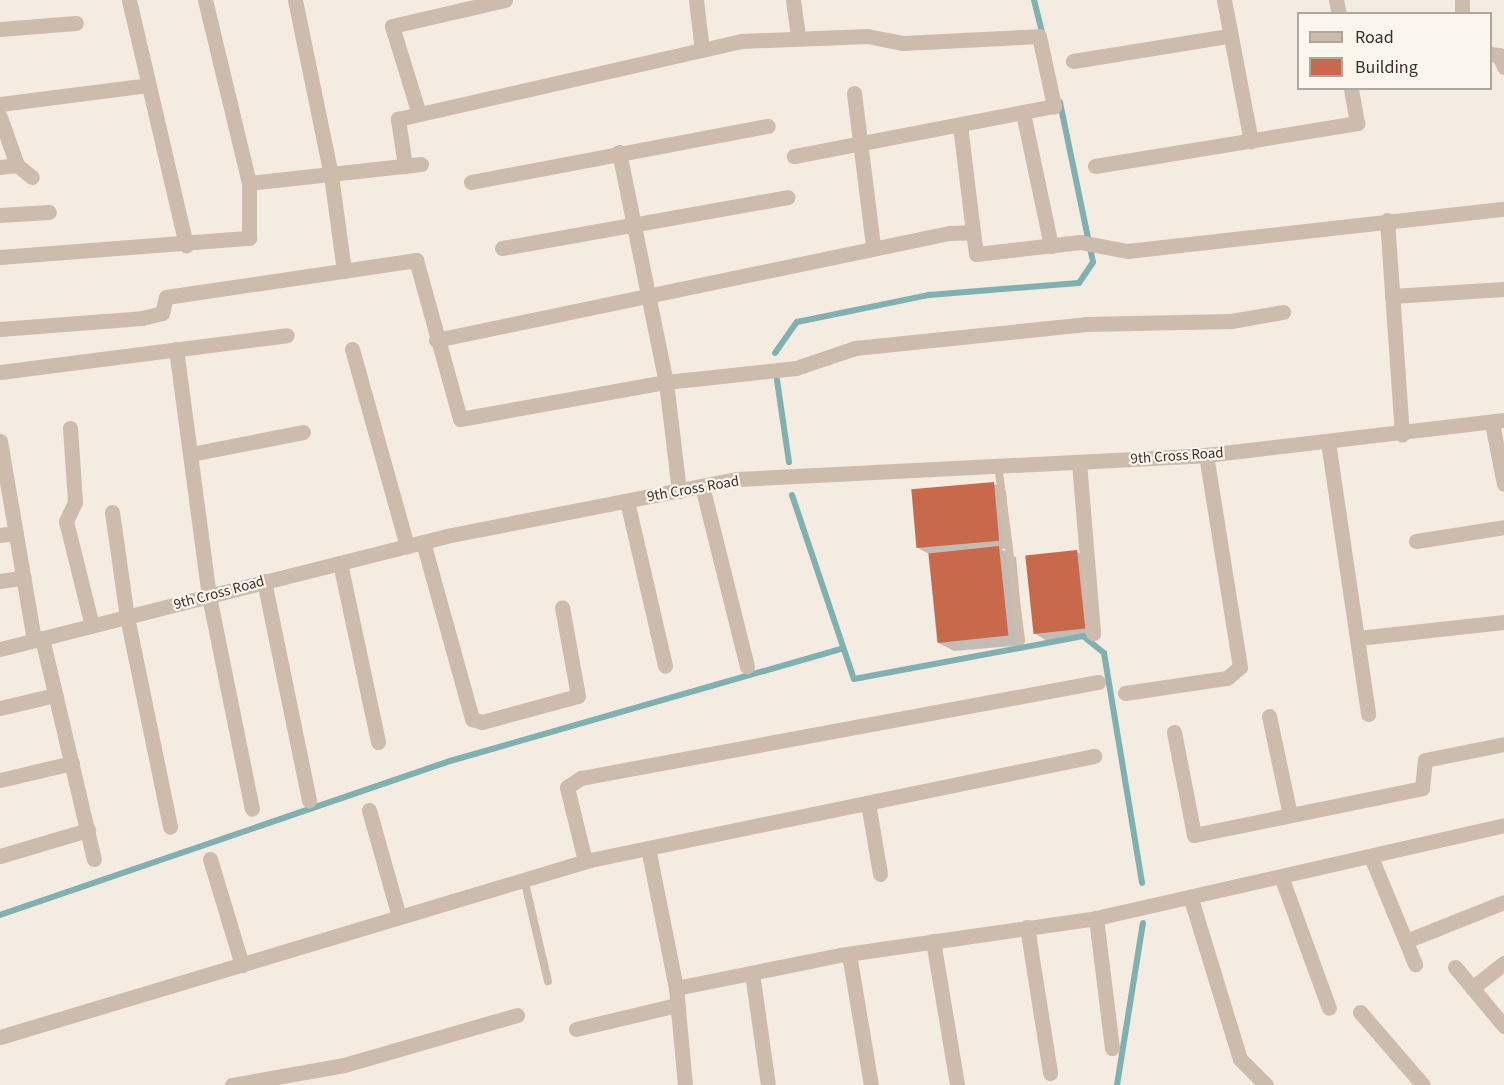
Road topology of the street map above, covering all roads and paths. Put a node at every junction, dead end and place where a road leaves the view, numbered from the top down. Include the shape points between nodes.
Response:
1 (129, 0) edge
2 (205, 0) edge
3 (295, 0) edge
4 (505, 0) edge
5 (696, 0) edge
6 (793, 0) edge
7 (1224, 0) edge
8 (76, 22) dead end
9 (0, 29) edge
10 (798, 36) junction
11 (1227, 36) junction
12 (702, 50) junction
13 (1492, 54) edge
14 (1073, 61) dead end
15 (1504, 67) edge
16 (148, 86) junction
17 (1351, 90) edge
18 (854, 93) dead end
19 (0, 104) edge
20 (1023, 113) junction
21 (419, 114) junction
22 (0, 117) edge
23 (960, 125) junction
24 (768, 126) dead end
25 (1251, 141) junction
26 (861, 144) junction
27 (620, 152) junction
28 (794, 156) dead end
29 (17, 165) junction
30 (1095, 166) dead end
31 (0, 167) edge
32 (331, 175) junction
33 (32, 177) dead end
34 (471, 182) dead end
35 (249, 183) junction
36 (787, 196) dead end
37 (1504, 209) edge
38 (49, 212) dead end
39 (0, 215) edge
40 (1387, 220) junction
41 (632, 224) junction
42 (973, 232) junction
43 (186, 245) junction
44 (873, 246) junction
45 (1051, 246) junction
46 (502, 248) dead end
47 (0, 257) edge
48 (344, 271) junction
49 (1504, 289) edge
50 (1392, 296) junction
51 (650, 300) junction
52 (1283, 312) dead end
53 (0, 329) edge
54 (287, 335) dead end
55 (436, 340) junction
56 (176, 349) junction
57 (352, 349) dead end
58 (0, 372) edge
59 (666, 382) junction
60 (1498, 421) edge
61 (70, 428) dead end
62 (303, 432) dead end
63 (1402, 434) junction
64 (1328, 442) junction
65 (0, 446) edge
66 (190, 454) junction
67 (1206, 455) junction
68 (1079, 462) junction
69 (998, 465) junction
70 (1504, 484) edge
71 (702, 486) junction
72 (679, 491) junction
73 (627, 501) junction
74 (112, 512) dead end
75 (1504, 527) edge
76 (16, 533) junction
77 (0, 535) edge
78 (1416, 541) dead end
79 (423, 542) junction
80 (407, 546) junction
81 (340, 563) junction
82 (24, 577) junction
83 (0, 581) edge
84 (264, 581) junction
85 (209, 596) junction
86 (562, 607) dead end
87 (127, 617) junction
88 (1504, 622) edge
89 (92, 627) junction
90 (1093, 633) dead end
91 (1358, 638) junction
92 (38, 639) junction
93 (1021, 640) dead end
94 (0, 649) edge
95 (665, 666) dead end
96 (747, 666) dead end
97 (1098, 682) dead end
98 (1125, 693) dead end
99 (56, 695) junction
100 (0, 708) edge
101 (1368, 714) dead end
102 (1269, 716) dead end
103 (1174, 732) dead end
104 (378, 742) dead end
105 (1504, 744) edge
106 (1094, 756) dead end
107 (72, 763) junction
108 (0, 780) edge
109 (309, 800) dead end
110 (868, 803) junction
111 (252, 809) dead end
112 (369, 810) dead end
113 (1290, 815) junction
114 (1504, 825) edge
115 (170, 827) dead end
116 (87, 830) junction
117 (648, 848) junction
118 (0, 856) edge
119 (1371, 857) junction
120 (94, 859) dead end
121 (210, 859) dead end
122 (585, 861) junction
123 (880, 874) dead end
124 (525, 879) junction
125 (1282, 879) junction
126 (1191, 899) junction
127 (1504, 902) edge
128 (399, 917) junction
129 (1096, 918) junction
130 (1027, 927) junction
131 (933, 941) junction
132 (1406, 942) junction
133 (849, 954) junction
134 (1504, 963) edge
135 (242, 964) junction
136 (1416, 964) dead end
137 (1455, 968) dead end
138 (752, 973) junction
139 (548, 981) dead end
140 (676, 988) junction
141 (1472, 988) junction
142 (676, 1005) junction
143 (1329, 1008) dead end
144 (1360, 1012) dead end
145 (517, 1015) dead end
146 (1504, 1026) edge
147 (576, 1029) dead end
148 (0, 1037) edge
149 (1112, 1048) dead end
150 (1050, 1073) dead end
151 (232, 1085) edge
152 (684, 1085) edge
153 (768, 1085) edge
154 (871, 1085) edge
155 (957, 1085) edge
156 (1266, 1085) edge
157 (1423, 1085) edge

1 - 16 street
2 - 35 street
3 - 32 street
4 - 21 street via 392,26
5 - 12 street
6 - 10 street
7 - 11 street
8 - 9 street
10 - 12 street
10 - 20 street via 867,36 903,43 1039,36 1054,106
11 - 14 street
11 - 25 street
12 - 21 street
13 - 15 street via 1498,55
16 - 19 street
16 - 43 street
17 - 25 street via 1357,123
18 - 26 street
20 - 23 street
20 - 45 street
21 - 32 street via 398,119 413,165
22 - 29 street
23 - 26 street
23 - 42 street
24 - 27 street
25 - 30 street
26 - 28 street
26 - 44 street
27 - 34 street
27 - 41 street
29 - 31 street
29 - 33 street
32 - 35 street
32 - 48 street
35 - 43 street via 249,238
36 - 41 street
37 - 40 street
38 - 39 street
40 - 45 street via 1127,252 1080,242
40 - 50 street
41 - 46 street
41 - 51 street
42 - 44 street
42 - 45 street via 976,254
43 - 47 street
44 - 51 street
48 - 53 street via 166,297 162,312 142,318
48 - 55 street via 416,260
49 - 50 street
50 - 63 street
51 - 55 street
51 - 59 street
52 - 59 street via 1231,321 1086,324 855,348 795,368
54 - 56 street
55 - 59 street via 460,419
56 - 58 street
56 - 66 street
57 - 80 street
59 - 72 street
60 - 63 street, 9th Cross Road
60 - 70 street
61 - 89 street via 75,502 66,521
62 - 66 street
63 - 64 street, 9th Cross Road
64 - 67 street, 9th Cross Road
64 - 91 street
65 - 76 street
66 - 85 street
67 - 68 street, 9th Cross Road
67 - 98 street via 1240,667 1227,678
68 - 69 street, 9th Cross Road
68 - 90 street
69 - 71 street, 9th Cross Road via 737,479
69 - 93 lane
71 - 72 street, 9th Cross Road
71 - 96 street
72 - 73 street, 9th Cross Road
73 - 79 street, 9th Cross Road
73 - 95 street
74 - 87 street
75 - 78 street
76 - 77 street
76 - 82 street
79 - 80 street, 9th Cross Road
79 - 86 street via 472,719 482,722 578,696
80 - 81 street, 9th Cross Road
81 - 84 street, 9th Cross Road
81 - 104 street
82 - 83 street
82 - 92 street
84 - 85 street, 9th Cross Road
84 - 109 street
85 - 87 street, 9th Cross Road
85 - 111 street
87 - 89 street, 9th Cross Road
87 - 115 street
88 - 91 street
89 - 92 street, 9th Cross Road
91 - 101 street
92 - 94 street, 9th Cross Road
92 - 99 street
97 - 122 street via 581,778 567,787
99 - 100 street
99 - 107 street
102 - 113 street
103 - 113 street via 1194,836
105 - 113 street via 1425,760 1422,788
106 - 110 street
107 - 108 street
107 - 116 street
110 - 117 street
110 - 123 street
112 - 128 street
114 - 119 street
116 - 118 street
116 - 120 street
117 - 122 street
117 - 140 street
119 - 125 street
119 - 132 street
121 - 135 street
122 - 124 street
124 - 128 street
124 - 139 lane
125 - 126 street
125 - 143 street
126 - 129 street
126 - 156 street via 1240,1059
127 - 132 street
128 - 135 street
129 - 130 street
129 - 149 street
130 - 131 street
130 - 150 street
131 - 133 street
131 - 155 street
132 - 136 street
133 - 138 street
133 - 154 street
134 - 141 street
135 - 148 street
137 - 141 street
138 - 140 street
138 - 153 street
140 - 142 street
141 - 146 street
142 - 147 street
142 - 152 street
144 - 157 street
145 - 151 street via 344,1065

